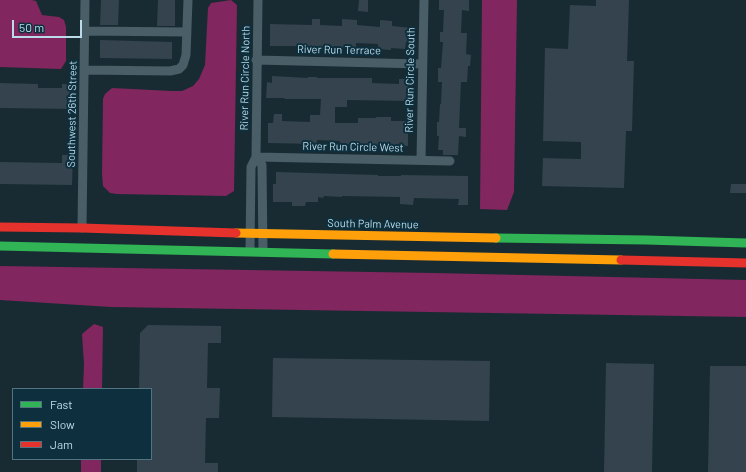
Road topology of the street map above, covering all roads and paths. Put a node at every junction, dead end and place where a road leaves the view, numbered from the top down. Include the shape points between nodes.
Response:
1 (85, 0) edge
2 (188, 0) edge
3 (258, 0) edge
4 (424, 0) edge
5 (85, 31) junction
6 (187, 32) junction
7 (256, 60) junction
8 (422, 64) junction
9 (84, 70) junction
10 (256, 157) junction
11 (421, 160) junction
12 (450, 161) dead end
13 (0, 227) edge
14 (82, 228) junction
15 (250, 234) junction
16 (263, 234) junction
17 (746, 243) edge
18 (0, 246) edge
19 (250, 251) junction
20 (263, 252) junction
21 (746, 262) edge

1 - 5 street, Southwest 26th Street
2 - 6 street
3 - 7 street, River Run Circle North
4 - 8 street, River Run Circle South
5 - 6 street
5 - 9 street, Southwest 26th Street
6 - 9 street via 186,55 183,65 179,68 170,71
7 - 8 street, River Run Terrace
7 - 10 street, River Run Circle North
8 - 11 street, River Run Circle South
9 - 14 street, Southwest 26th Street
10 - 11 street, River Run Circle West
10 - 15 street, River Run Circle North via 251,167
10 - 16 street, River Run Circle North via 262,165
11 - 12 street, River Run Circle West
13 - 14 main road, South Palm Avenue
14 - 15 main road, South Palm Avenue
15 - 16 main road, South Palm Avenue
15 - 19 street, River Run Circle North
16 - 17 main road, South Palm Avenue
16 - 20 street, River Run Circle North
18 - 19 main road
19 - 20 main road
20 - 21 main road

